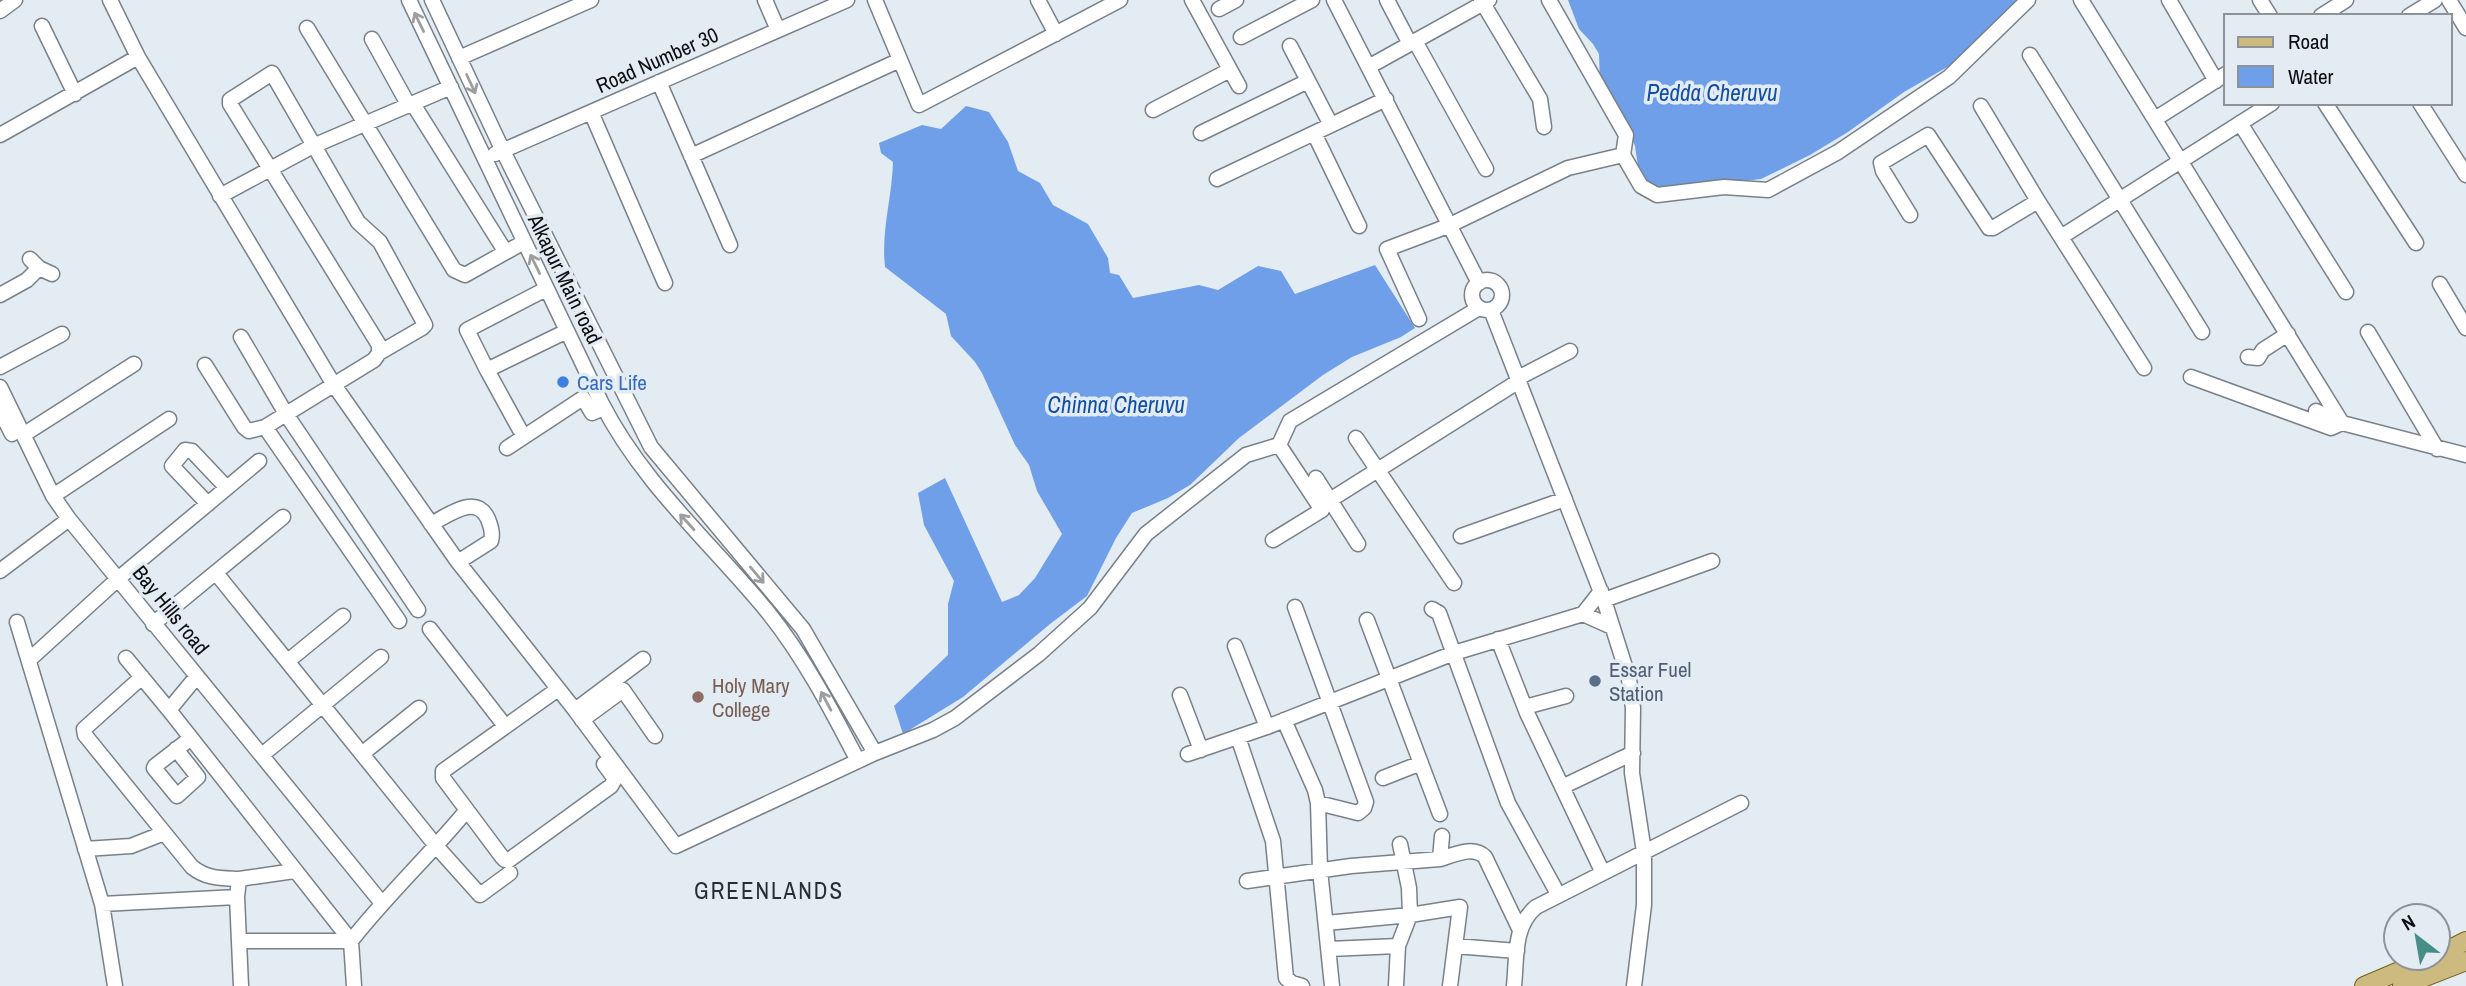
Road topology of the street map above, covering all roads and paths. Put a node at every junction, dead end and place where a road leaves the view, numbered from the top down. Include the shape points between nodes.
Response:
1 (15, 0) edge
2 (110, 0) edge
3 (409, 0) edge
4 (432, 0) edge
5 (591, 0) edge
6 (765, 0) edge
7 (847, 0) edge
8 (875, 0) edge
9 (1038, 0) edge
10 (1120, 0) edge
11 (1192, 0) edge
12 (1236, 0) edge
13 (1312, 0) edge
14 (1334, 0) edge
15 (1387, 0) edge
16 (1549, 0) edge
17 (2028, 0) edge
18 (2081, 0) edge
19 (2169, 0) edge
20 (2346, 0) edge
21 (2435, 0) edge
22 (2449, 0) edge
23 (1485, 1) edge
24 (1098, 5) edge
25 (1219, 9) dead end
26 (0, 11) edge
27 (2324, 14) edge
28 (2412, 14) edge
29 (42, 26) dead end
30 (307, 28) dead end
31 (2466, 28) edge
32 (778, 30) junction
33 (1056, 34) junction
34 (1241, 37) dead end
35 (372, 38) dead end
36 (1412, 42) junction
37 (1290, 46) dead end
38 (2030, 55) dead end
39 (138, 57) junction
40 (459, 58) junction
41 (900, 60) junction
42 (1370, 66) junction
43 (1230, 70) junction
44 (2221, 77) edge
45 (1308, 81) junction
46 (659, 82) junction
47 (1239, 86) dead end
48 (451, 87) junction
49 (75, 94) junction
50 (1386, 99) junction
51 (411, 105) junction
52 (2269, 105) edge
53 (2326, 105) edge
54 (2421, 105) edge
55 (1981, 106) dead end
56 (1153, 110) dead end
57 (591, 112) junction
58 (2155, 118) junction
59 (2240, 123) junction
60 (366, 124) junction
61 (1331, 125) junction
62 (1544, 127) dead end
63 (2, 130) edge
64 (1201, 133) dead end
65 (1314, 133) junction
66 (313, 146) junction
67 (503, 150) junction
68 (1623, 155) junction
69 (691, 156) junction
70 (483, 159) junction
71 (2181, 160) junction
72 (268, 169) junction
73 (1486, 169) dead end
74 (2466, 175) edge
75 (1217, 180) dead end
76 (220, 196) junction
77 (2119, 200) junction
78 (2038, 201) junction
79 (1910, 215) dead end
80 (1359, 226) dead end
81 (1448, 226) junction
82 (2061, 237) junction
83 (524, 242) junction
84 (2416, 243) dead end
85 (730, 245) dead end
86 (505, 251) junction
87 (41, 267) dead end
88 (665, 283) dead end
89 (1479, 283) junction
90 (2440, 284) dead end
91 (547, 289) junction
92 (2346, 292) dead end
93 (0, 295) edge
94 (1485, 309) junction
95 (1419, 319) dead end
96 (2466, 328) edge
97 (567, 331) junction
98 (2202, 332) dead end
99 (2368, 332) dead end
100 (62, 334) dead end
101 (2288, 334) junction
102 (241, 337) dead end
103 (1570, 351) dead end
104 (379, 353) junction
105 (2248, 357) dead end
106 (134, 364) dead end
107 (205, 365) dead end
108 (0, 367) edge
109 (2144, 368) dead end
110 (487, 370) junction
111 (2191, 377) dead end
112 (1518, 379) junction
113 (334, 385) junction
114 (0, 387) edge
115 (604, 408) junction
116 (0, 410) edge
117 (2316, 411) dead end
118 (286, 414) junction
119 (169, 419) dead end
120 (2342, 423) junction
121 (265, 427) junction
122 (520, 430) dead end
123 (23, 435) junction
124 (1356, 438) dead end
125 (1279, 445) junction
126 (507, 448) dead end
127 (2437, 449) junction
128 (656, 453) junction
129 (2466, 455) edge
130 (259, 461) dead end
131 (640, 466) junction
132 (1378, 470) junction
133 (1316, 478) dead end
134 (227, 488) junction
135 (52, 496) junction
136 (1565, 499) junction
137 (1330, 500) junction
138 (208, 504) junction
139 (283, 517) dead end
140 (66, 521) junction
141 (431, 523) junction
142 (1461, 536) dead end
143 (1273, 540) dead end
144 (1359, 544) dead end
145 (1712, 561) dead end
146 (458, 562) junction
147 (0, 571) edge
148 (216, 573) junction
149 (1454, 583) dead end
150 (119, 585) junction
151 (1603, 595) junction
152 (1295, 607) dead end
153 (1433, 609) dead end
154 (418, 610) dead end
155 (1583, 614) junction
156 (343, 616) dead end
157 (1367, 620) dead end
158 (399, 621) dead end
159 (17, 622) dead end
160 (153, 624) junction
161 (1612, 627) junction
162 (430, 629) dead end
163 (1498, 639) junction
164 (1235, 646) dead end
165 (1454, 653) junction
166 (381, 657) dead end
167 (126, 658) dead end
168 (643, 659) dead end
169 (29, 660) junction
170 (288, 661) junction
171 (197, 676) junction
172 (142, 677) junction
173 (1389, 678) junction
174 (554, 691) junction
175 (1180, 695) dead end
176 (1566, 696) dead end
177 (1329, 702) junction
178 (323, 704) junction
179 (1525, 707) junction
180 (419, 708) dead end
181 (169, 710) junction
182 (578, 715) junction
183 (1284, 720) junction
184 (505, 726) junction
185 (1267, 727) junction
186 (655, 736) dead end
187 (1238, 737) junction
188 (191, 738) junction
189 (176, 750) dead end
190 (363, 753) junction
191 (875, 753) junction
192 (1633, 753) junction
193 (262, 755) junction
194 (859, 761) junction
195 (1421, 763) junction
196 (1383, 778) dead end
197 (1562, 787) junction
198 (1318, 803) junction
199 (1741, 803) dead end
200 (467, 810) junction
201 (1440, 814) dead end
202 (164, 833) junction
203 (1442, 836) dead end
204 (1400, 844) dead end
205 (437, 846) junction
206 (85, 849) junction
207 (1644, 852) junction
208 (1440, 859) junction
209 (1404, 861) junction
210 (1320, 870) junction
211 (294, 871) junction
212 (1602, 871) junction
213 (510, 873) dead end
214 (1277, 877) junction
215 (239, 879) junction
216 (1247, 881) dead end
217 (1558, 894) junction
218 (237, 897) junction
219 (381, 902) junction
220 (102, 904) junction
221 (1410, 915) junction
222 (1326, 923) junction
223 (1519, 928) junction
224 (239, 941) junction
225 (351, 941) junction
226 (1398, 946) junction
227 (1455, 946) junction
228 (1329, 949) junction
229 (1517, 951) junction
230 (2466, 961) edge
231 (2398, 972) edge
232 (115, 986) edge
233 (240, 986) edge
234 (354, 986) edge
235 (1302, 986) edge
236 (1332, 986) edge
237 (1396, 986) edge
238 (1450, 986) edge
239 (1514, 986) edge
240 (1633, 986) edge
241 (2364, 986) edge
242 (2402, 986) edge

1 - 26 street
2 - 39 street
48 -> 3 street, Alkapur Main road
4 - 40 street, Alkapur Main road
5 - 40 street
6 - 32 street
7 - 32 street, Road Number 30
8 - 41 street
9 - 33 street
10 - 24 street
11 - 43 street
12 - 25 street
13 - 34 street
14 - 42 street
15 - 36 street
16 - 68 street via 1626,135
17 - 68 street via 1949,77 1838,152 1768,190 1724,187 1657,195 1641,186
18 - 58 street
19 - 44 street
20 - 27 street
21 - 28 street
22 - 31 street
23 - 36 street
23 - 62 street via 1540,99
24 - 33 street
29 - 49 street
30 - 60 street
32 - 46 street, Road Number 30
33 - 41 street via 919,105
35 - 51 street
36 - 42 street
36 - 73 street
37 - 45 street
38 - 77 street
39 - 49 street
39 - 76 street
40 -> 67 street, Alkapur Main road
41 - 69 street
42 - 50 street
43 - 47 street
43 - 56 street
44 - 58 street
45 - 61 street
45 - 64 street
46 - 57 street, Road Number 30
46 - 69 street
48 - 51 street
48 - 70 street, Alkapur Main road
49 - 63 street
50 - 61 street
50 - 81 street
51 - 60 street
51 - 86 street
52 - 59 street
53 - 84 street
54 - 74 street
55 - 78 street
57 - 67 street, Road Number 30
57 - 88 street
58 - 71 street
59 - 71 street
59 - 92 street
60 - 66 street
60 - 86 street via 454,270 465,275
61 - 65 street
65 - 75 street
65 - 80 street
66 - 72 street
66 - 72 street via 272,74 230,100
66 - 104 street via 358,222 380,242 425,325
67 - 70 street, Road Number 30
67 - 128 street, Alkapur Main road
68 - 81 street via 1568,168
69 - 85 street
70 - 83 street, Alkapur Main road
71 - 77 street
71 - 101 street
72 - 76 street
72 - 104 street via 379,345
76 - 113 street
77 - 82 street
77 - 98 street
78 - 79 street via 1989,228 1928,135 1881,163
78 - 82 street
81 - 89 street
81 - 95 street via 1387,249
82 - 109 street
83 - 86 street
91 -> 83 street, Alkapur Main road
87 - 93 street
89 - 94 street via 1472,296
89 - 94 street via 1492,281 1501,289 1500,304
90 - 96 street
91 - 97 street, Alkapur Main road
91 - 110 street via 467,330
94 - 112 street
94 - 125 street via 1290,421
97 - 110 street
97 - 115 street, Alkapur Main road
99 - 127 street
100 - 108 street
101 - 105 street via 2258,358
101 - 120 street
102 - 118 street
103 - 112 street
104 - 113 street
106 - 123 street
107 - 121 street via 244,427 249,431
110 - 122 street
111 - 120 street via 2331,428
112 - 132 street
112 - 136 street
113 - 118 street
113 - 141 street
114 - 123 street
115 - 126 street via 592,413 583,398
115 - 131 street, Alkapur Main road
116 - 140 street via 53,512
117 - 120 street
118 - 121 street
118 - 154 street
119 - 135 street
120 - 127 street
121 - 158 street
123 - 135 street
124 - 132 street
125 - 143 street via 1322,510
125 - 191 street via 1247,454 1146,534 1090,608 991,693 933,730
127 - 129 street
128 - 131 street
128 -> 191 street, Alkapur Main road via 803,629
130 - 134 street
194 -> 131 street, Alkapur Main road via 795,647
132 - 137 street
132 - 149 street
133 - 137 street
134 - 138 street
134 - 138 street via 192,451 185,450 172,466
135 - 140 street
136 - 142 street
136 - 151 street
137 - 144 street
138 - 150 street
139 - 148 street
140 - 147 street
140 - 150 street, Bay Hills road
141 - 146 street
141 - 146 street via 468,506 484,512 493,534 491,541
145 - 151 street
146 - 174 street
148 - 160 street
148 - 170 street
150 - 160 street, Bay Hills road
150 - 169 street
151 - 155 street
151 - 161 street
152 - 177 street
153 - 165 street
155 - 161 street
155 - 163 street
156 - 170 street
157 - 173 street
159 - 169 street
160 - 171 street, Bay Hills road
161 - 192 street via 1630,686
162 - 184 street
163 - 165 street
163 - 179 street
164 - 185 street
165 - 173 street
165 - 217 street via 1508,803
166 - 178 street
167 - 172 street
168 - 182 street
169 - 206 street
170 - 178 street
171 - 181 street, Bay Hills road
171 - 193 street
172 - 181 street
172 - 202 street via 84,729
173 - 177 street
173 - 195 street
174 - 182 street
174 - 184 street
174 - 200 street via 614,783 509,860
175 - 187 street via 1194,752
176 - 179 street
177 - 183 street
177 - 198 street via 1366,802 1358,813
178 - 190 street
178 - 193 street
179 - 197 street
180 - 190 street
181 - 188 street
182 - 186 street via 623,690
182 - 194 street via 676,846
183 - 185 street
183 - 198 street
184 - 200 street via 442,774
185 - 187 street
187 - 214 street via 1268,825
188 - 189 street
188 - 211 street
190 - 205 street
191 - 194 street
192 - 197 street
192 - 207 street
193 - 219 street
195 - 196 street
195 - 201 street
197 - 212 street
198 - 210 street
199 - 207 street
200 - 205 street
202 - 206 street via 131,846
202 - 215 street via 201,874
203 - 208 street
204 - 209 street
205 - 213 street via 480,895
205 - 219 street
206 - 220 street
207 - 212 street
207 - 240 street via 1644,905
208 - 209 street
208 - 223 street via 1480,852
209 - 210 street
209 - 221 street
210 - 214 street
210 - 222 street
211 - 215 street
211 - 225 street
212 - 217 street
214 - 216 street
214 - 235 street via 1286,978
215 - 218 street
217 - 223 street via 1528,914
218 - 220 street
218 - 224 street
219 - 225 street
220 - 232 street
221 - 222 street
221 - 226 street
221 - 227 street via 1460,907
222 - 228 street
223 - 229 street
224 - 225 street
224 - 233 street
225 - 234 street
226 - 228 street
226 - 237 street
227 - 229 street
227 - 238 street
228 - 236 street
229 - 239 street
230 - 242 main road
231 - 241 main road

